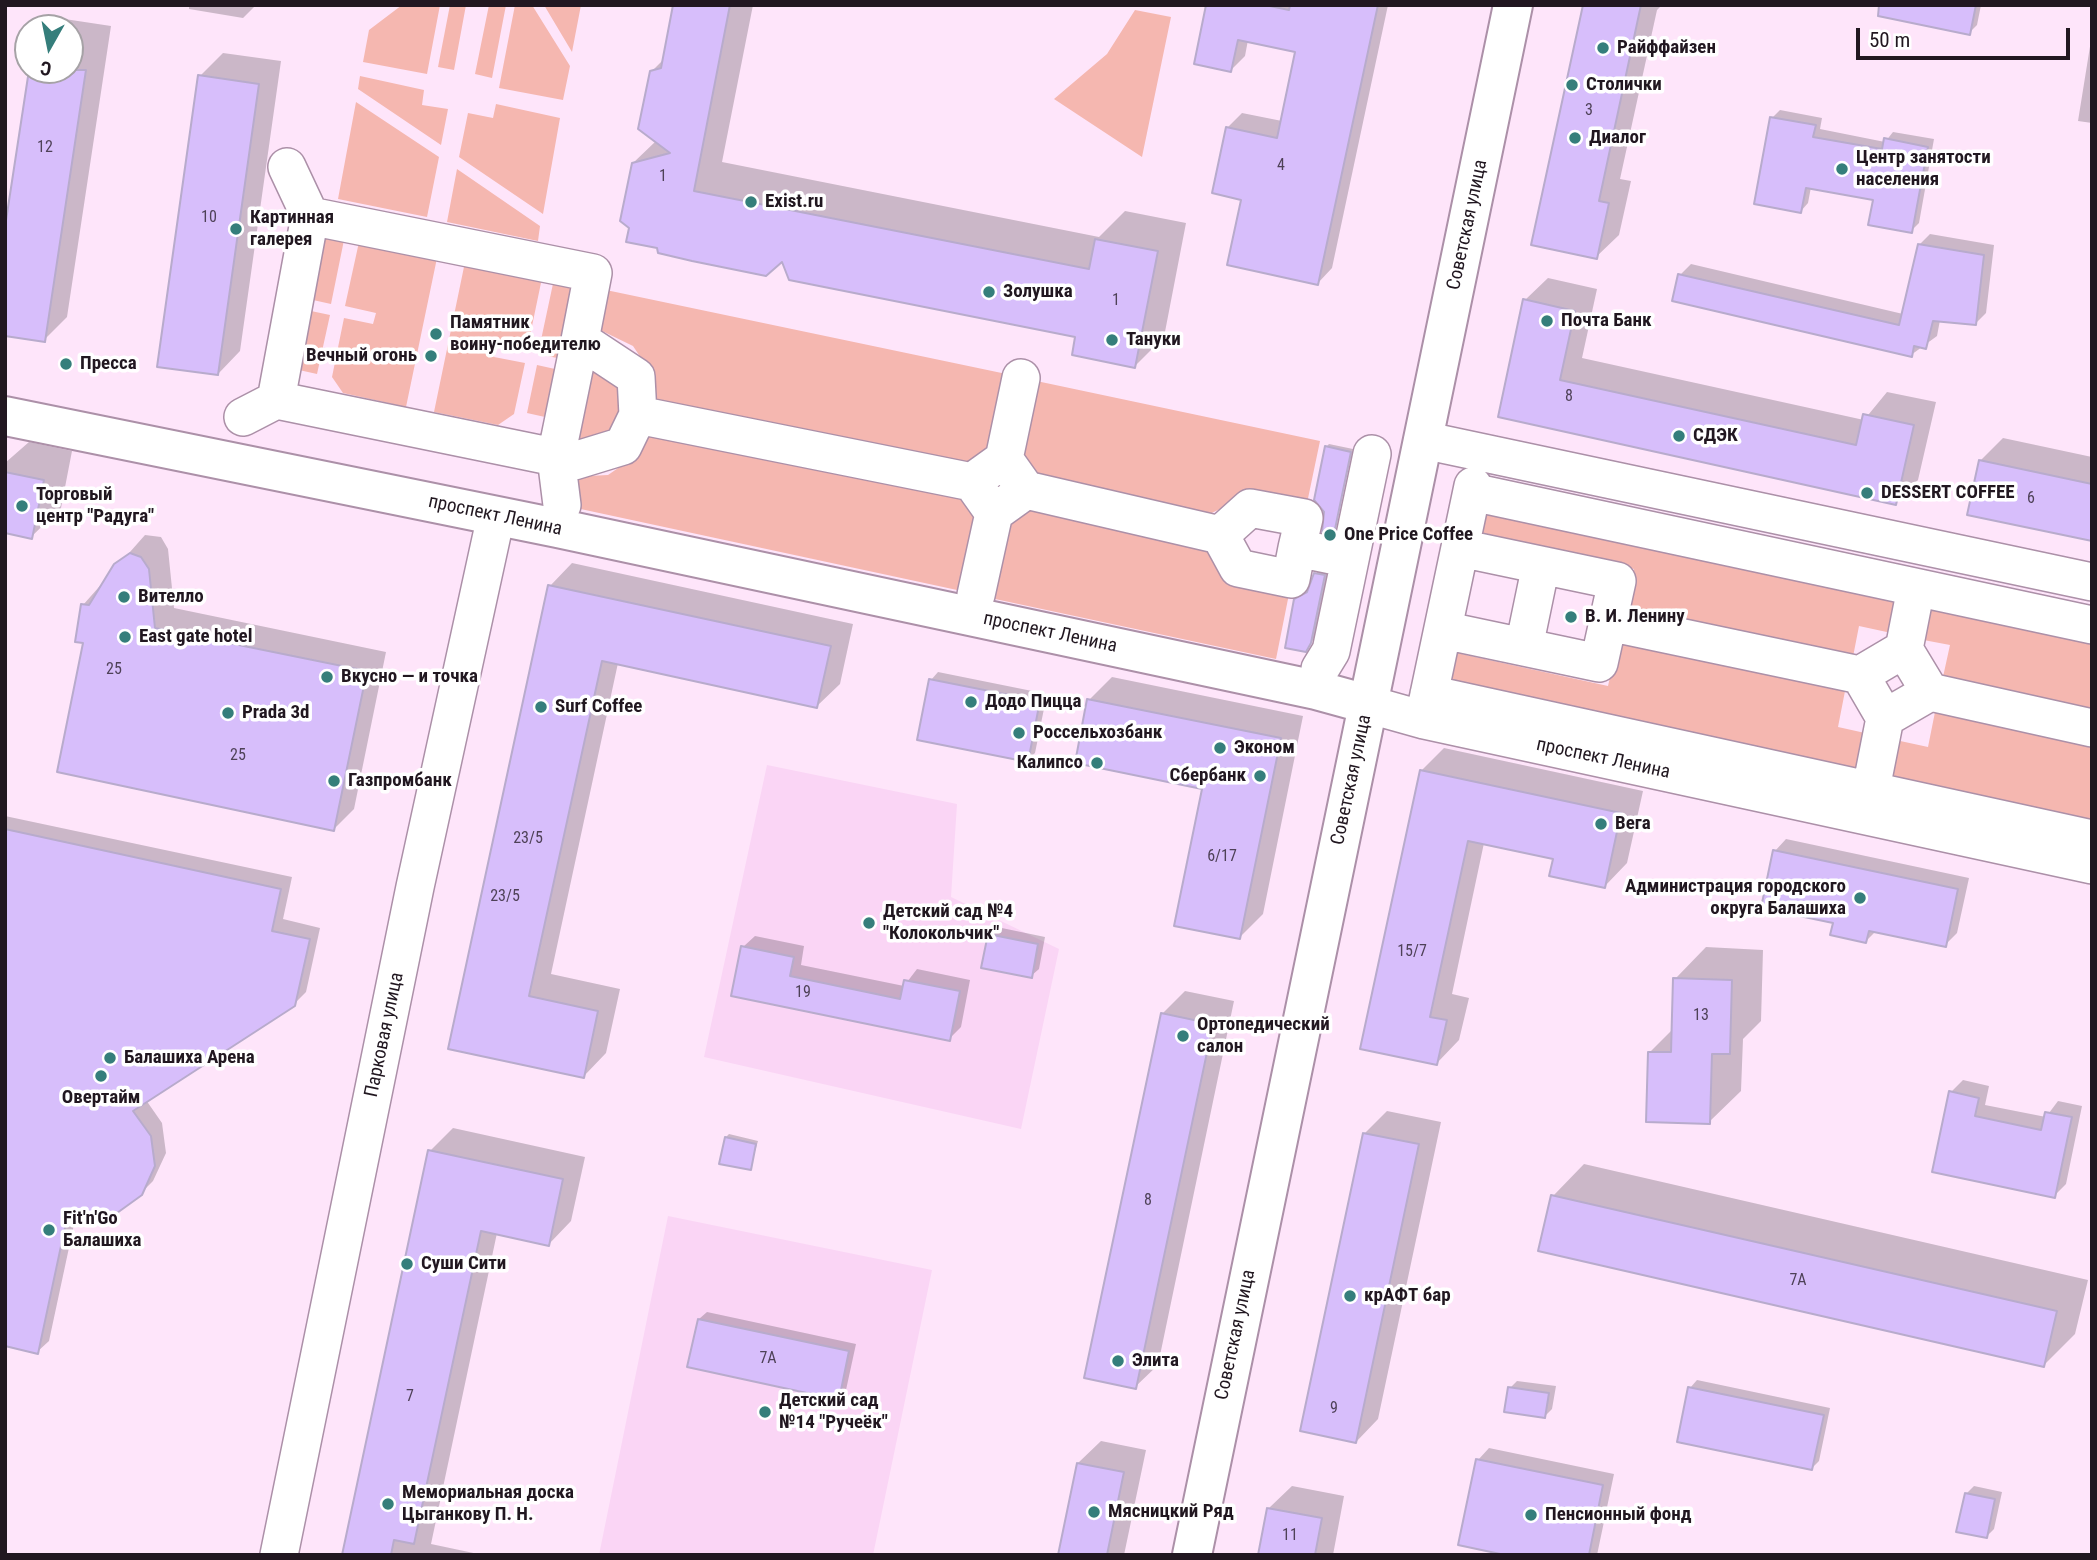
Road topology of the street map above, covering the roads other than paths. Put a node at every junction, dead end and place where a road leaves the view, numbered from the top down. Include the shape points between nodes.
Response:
1 (1513, 5) edge
2 (287, 167) dead end
3 (310, 216) junction
4 (580, 340) junction
5 (1021, 378) dead end
6 (276, 400) junction
7 (638, 415) junction
8 (5, 416) edge
9 (243, 417) dead end
10 (1423, 440) junction
11 (1372, 454) dead end
12 (556, 457) junction
13 (1004, 459) junction
14 (972, 482) junction
15 (1027, 490) junction
16 (562, 505) dead end
17 (994, 513) junction
18 (496, 516) junction
19 (1220, 534) junction
20 (1297, 548) junction
21 (1460, 548) junction
22 (1350, 559) junction
23 (1541, 565) junction
24 (2092, 582) edge
25 (1916, 588) junction
26 (976, 595) dead end
27 (1608, 622) junction
28 (2092, 625) edge
29 (1443, 630) junction
30 (1524, 647) junction
31 (1904, 649) junction
32 (1320, 668) dead end
33 (1860, 675) junction
34 (1930, 692) junction
35 (1367, 704) junction
36 (1885, 718) junction
37 (2092, 728) edge
38 (1871, 789) junction
39 (2092, 839) edge
40 (2092, 865) edge
41 (279, 1555) edge
42 (1192, 1555) edge

1 - 10 main road, Советская улица
2 - 3 street
3 - 4 street via 593,274
3 - 6 street
4 - 7 street via 636,377
4 - 12 street
5 - 13 street
6 - 9 street
6 - 12 street
7 - 12 street via 623,446 574,461
7 - 14 street
8 - 18 main road, проспект Ленина
10 - 24 street
10 - 35 main road, Советская улица
11 - 22 street
12 - 16 street
13 - 14 street
13 - 15 street
14 - 17 street
15 - 17 street
15 - 19 street
17 - 26 street
18 - 35 main road, проспект Ленина
18 - 41 street, Парковая улица
19 - 20 street via 1237,568 1291,579
19 - 20 street via 1250,508 1304,517
20 - 22 street
21 - 23 street
21 - 25 street via 1468,491
21 - 29 street
22 - 32 street via 1331,651
23 - 27 street via 1617,581
23 - 30 street
25 - 28 street
25 - 31 street
27 - 30 street via 1599,663
27 - 33 street
29 - 30 street
29 - 38 street via 1426,688
31 - 33 street
31 - 34 street
33 - 36 street
34 - 36 street
34 - 37 street
35 - 40 street, проспект Ленина
35 - 42 main road, Советская улица
36 - 38 street
38 - 39 street

